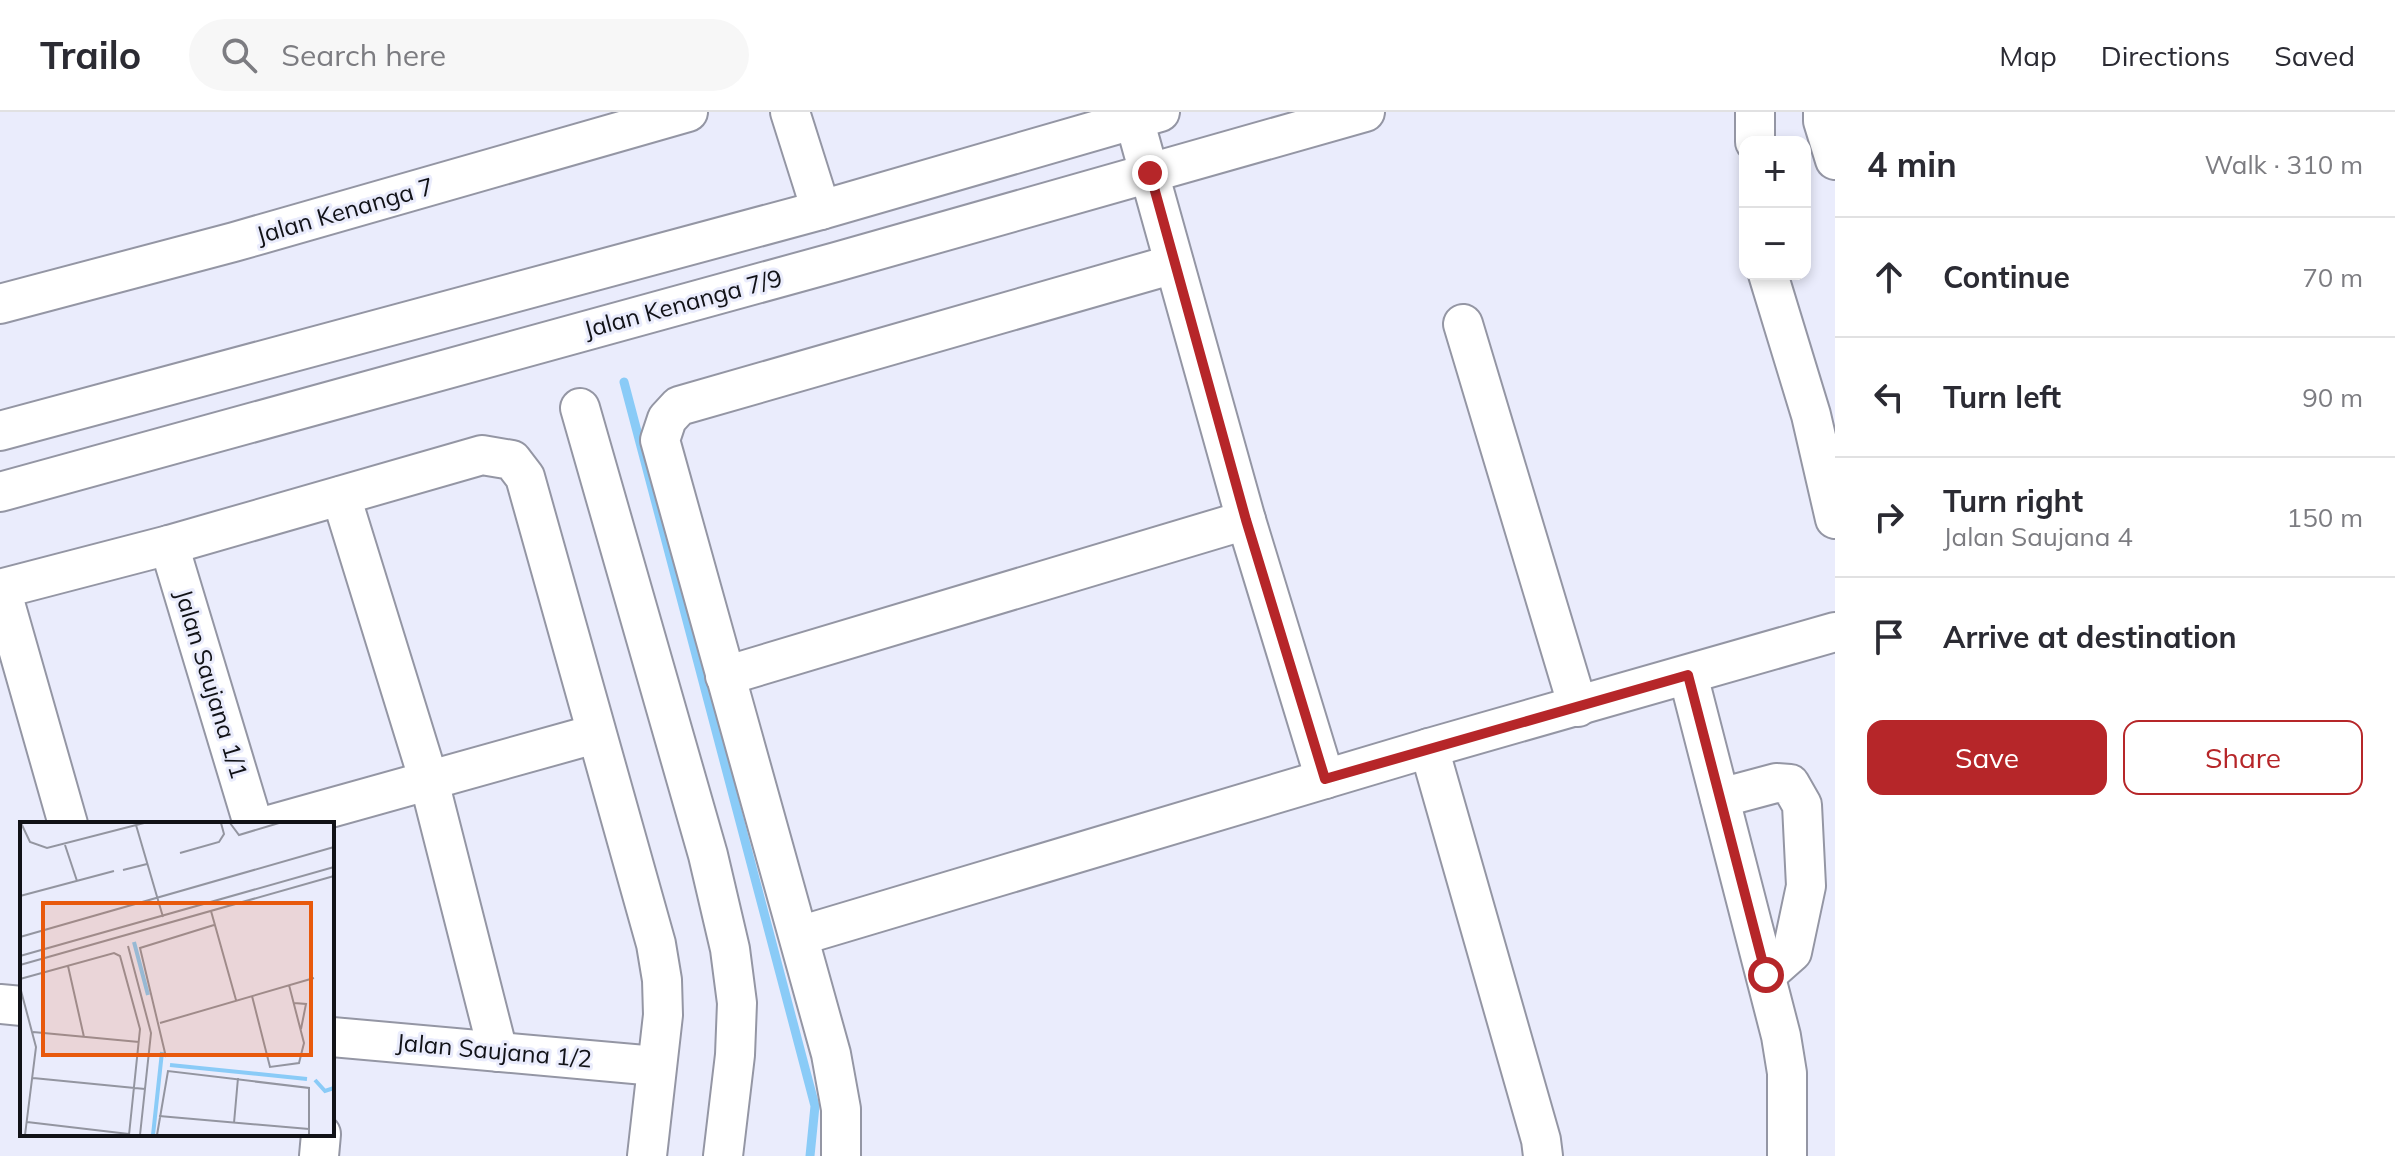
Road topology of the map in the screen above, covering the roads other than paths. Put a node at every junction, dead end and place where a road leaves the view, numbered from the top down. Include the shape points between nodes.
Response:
1 (688, 112) edge
2 (790, 112) edge
3 (1365, 112) edge
4 (1755, 112) edge
5 (1823, 112) edge
6 (1147, 116) edge
7 (1755, 136) edge
8 (1835, 160) edge
9 (1150, 173) junction
10 (821, 210) junction
11 (1174, 264) junction
12 (1770, 280) edge
13 (0, 304) edge
14 (1463, 324) dead end
15 (580, 408) dead end
16 (0, 431) edge
17 (0, 492) edge
18 (341, 496) junction
19 (1835, 519) edge
20 (1246, 520) junction
21 (169, 545) junction
22 (0, 589) edge
23 (1835, 632) edge
24 (1688, 675) junction
25 (725, 676) junction
26 (1578, 707) junction
27 (595, 734) junction
28 (1429, 748) junction
29 (1325, 779) junction
30 (429, 781) junction
31 (1720, 798) junction
32 (67, 822) edge
33 (252, 822) edge
34 (280, 822) edge
35 (799, 936) junction
36 (1766, 975) junction
37 (0, 1004) edge
38 (20, 1006) edge
39 (334, 1037) edge
40 (498, 1052) junction
41 (656, 1066) junction
42 (321, 1136) edge
43 (319, 1156) edge
44 (647, 1156) edge
45 (723, 1156) edge
46 (841, 1156) edge
47 (1543, 1156) edge
48 (1787, 1156) edge

1 - 13 street, Jalan Kenanga 7
2 - 10 street
3 - 9 street, Jalan Kenanga 7/9
4 - 7 street
5 - 8 street
6 - 9 street
6 - 10 street
9 - 11 street
9 - 17 street, Jalan Kenanga 7/9
10 - 16 street
11 - 20 street
11 - 25 street via 679,406 667,419 660,440
12 - 19 street via 1811,415
14 - 26 street
15 - 45 street via 730,949 737,1003
18 - 21 street
18 - 27 street via 482,455 512,460 525,477
18 - 30 street
20 - 25 street
20 - 29 street
21 - 22 street
21 - 33 street, Jalan Saujana 1/1
22 - 32 street
23 - 24 street
24 - 26 street
24 - 31 street
25 - 35 street
26 - 28 street
27 - 30 street
27 - 41 street via 658,956 663,1015
28 - 29 street
28 - 47 street
29 - 35 street
30 - 34 street
30 - 40 street
31 - 36 street
31 - 36 street via 1790,784 1802,805 1806,886 1792,952
35 - 46 street via 831,1054 841,1109
36 - 48 street via 1787,1073
37 - 38 street
39 - 40 street, Jalan Saujana 1/2
40 - 41 street, Jalan Saujana 1/2
41 - 44 street
42 - 43 street

